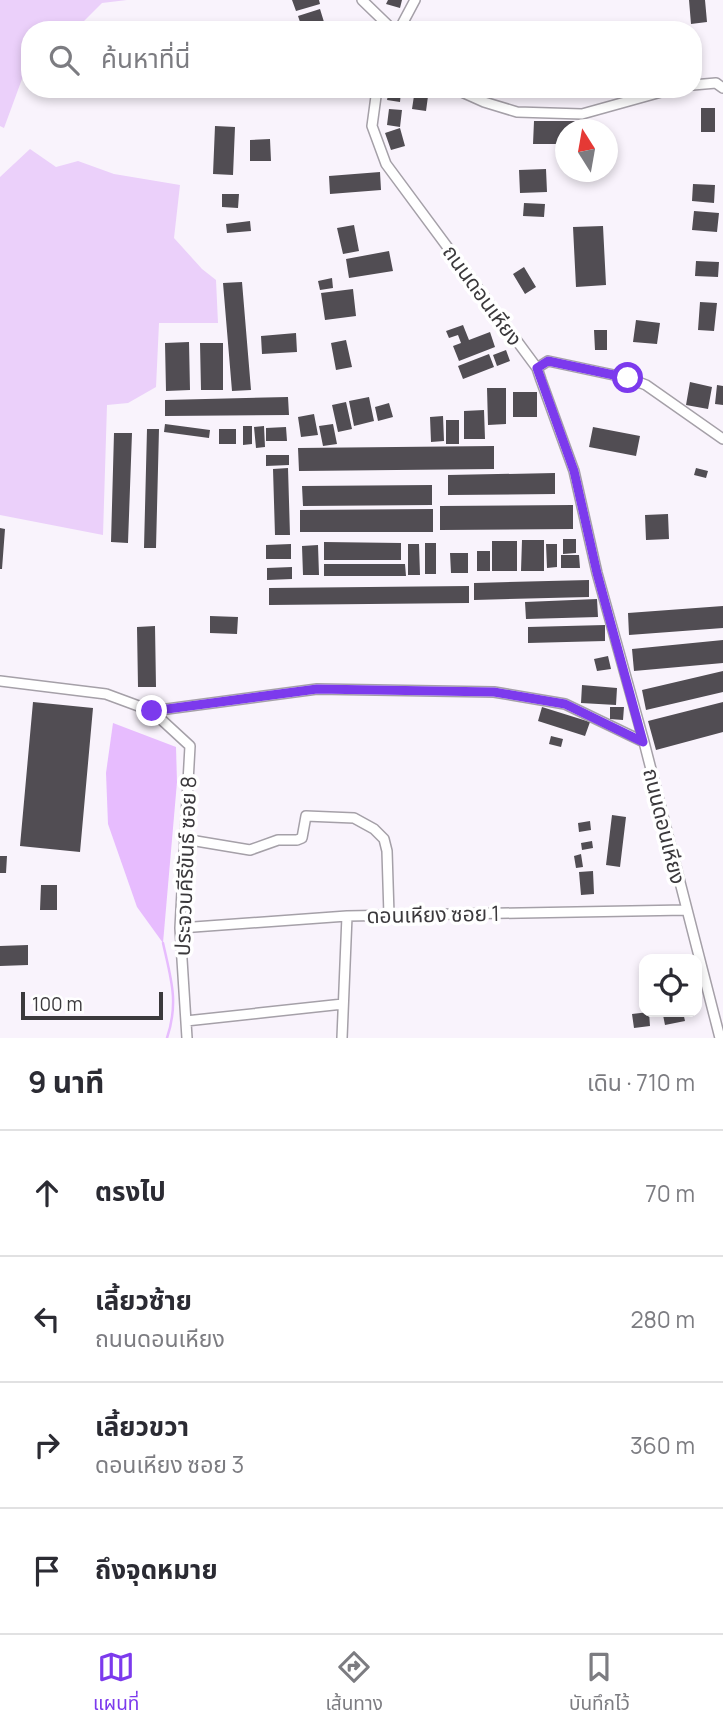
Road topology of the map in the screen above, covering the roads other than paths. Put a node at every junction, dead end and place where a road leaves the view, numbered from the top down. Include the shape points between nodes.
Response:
1 (362, 0) edge
2 (415, 0) edge
3 (384, 21) edge
4 (404, 21) edge
5 (702, 84) edge
6 (723, 88) edge
7 (376, 98) edge
8 (475, 98) edge
9 (640, 98) edge
10 (537, 368) junction
11 (723, 439) edge
12 (0, 681) edge
13 (152, 711) junction
14 (643, 742) junction
15 (184, 839) junction
16 (686, 910) junction
17 (388, 915) junction
18 (347, 916) junction
19 (180, 928) junction
20 (343, 1004) junction
21 (186, 1021) junction
22 (187, 1038) edge
23 (342, 1038) edge
24 (720, 1038) edge

1 - 3 street
2 - 4 street
5 - 6 street via 716,83
7 - 10 street, ถนนดอนเหียง via 372,125 386,164
8 - 9 street via 517,112 582,114
10 - 11 street via 548,361 628,378 646,385
10 - 14 street, ถนนดอนเหียง via 574,471
12 - 13 street via 106,694
13 - 14 street via 317,689 494,692 565,704
13 - 15 street, ประจวบคีรีขันธ์ ซอย 8 via 190,746
14 - 16 street, ถนนดอนเหียง
15 - 17 street via 250,850 302,838 306,816 354,818 384,839
15 - 19 street, ประจวบคีรีขันธ์ ซอย 8
16 - 17 street, ดอนเหียง ซอย 1
16 - 24 street, ถนนดอนเหียง
17 - 18 street, ดอนเหียง ซอย 1
18 - 19 street, ดอนเหียง ซอย 1
18 - 20 street
19 - 21 street, ประจวบคีรีขันธ์ ซอย 8
20 - 21 street
20 - 23 street
21 - 22 street, ประจวบคีรีขันธ์ ซอย 8

